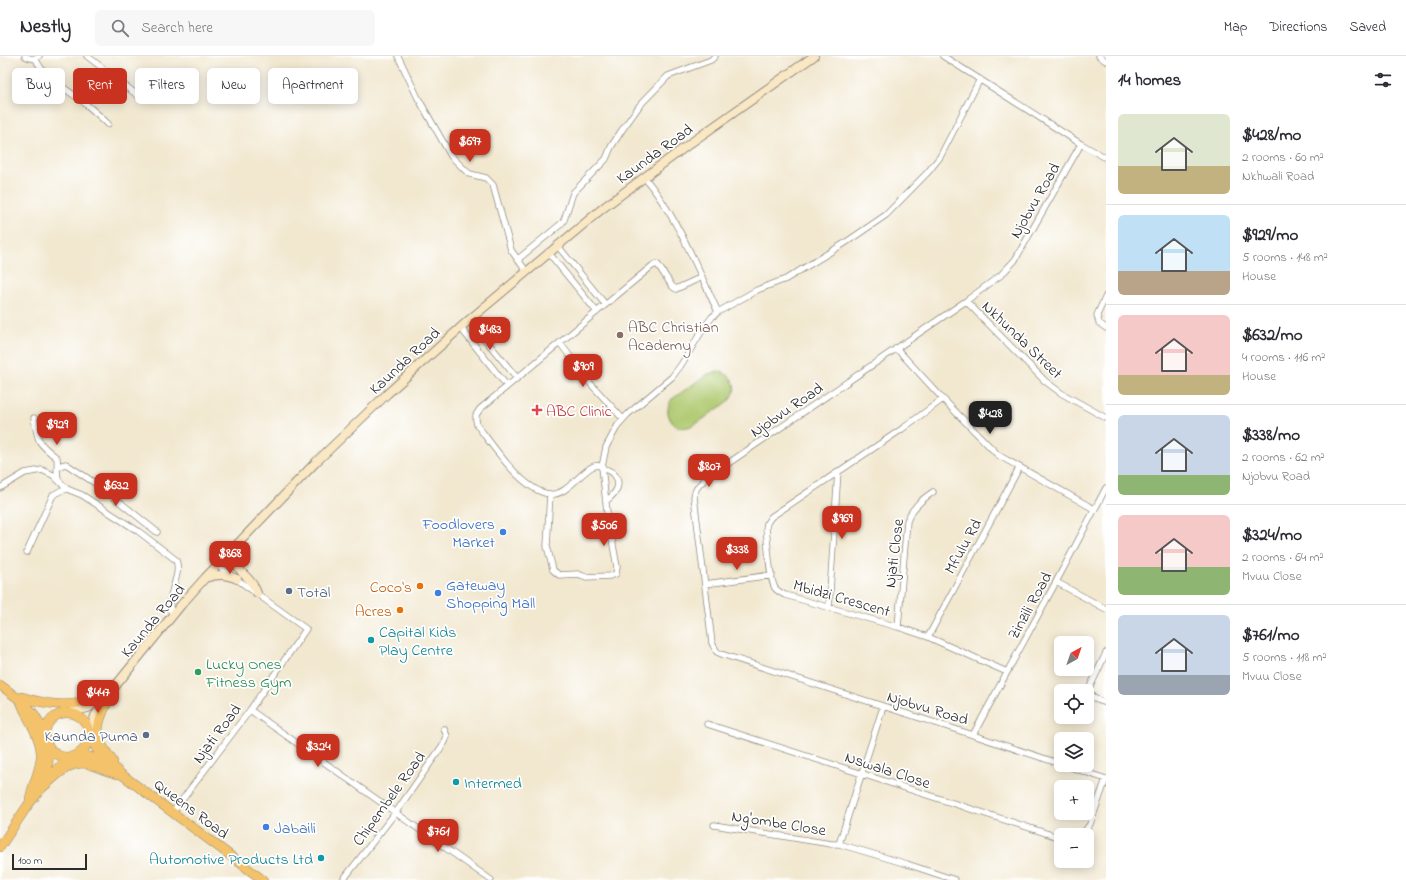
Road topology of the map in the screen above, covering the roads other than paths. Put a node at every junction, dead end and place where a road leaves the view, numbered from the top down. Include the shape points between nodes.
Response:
1 (25, 56) edge
2 (87, 56) edge
3 (398, 56) edge
4 (715, 56) edge
5 (814, 56) edge
6 (943, 56) edge
7 (1099, 56) edge
8 (37, 57) edge
9 (1106, 61) edge
10 (980, 79) junction
11 (135, 93) edge
12 (108, 124) dead end
13 (1081, 144) junction
14 (1106, 158) edge
15 (644, 177) junction
16 (558, 245) junction
17 (548, 252) junction
18 (517, 260) junction
19 (526, 271) junction
20 (702, 277) junction
21 (1106, 296) edge
22 (966, 301) junction
23 (606, 304) junction
24 (597, 312) junction
25 (718, 312) junction
26 (469, 320) junction
27 (460, 327) junction
28 (1106, 328) edge
29 (560, 343) junction
30 (896, 348) junction
31 (517, 378) junction
32 (507, 386) junction
33 (942, 399) junction
34 (34, 418) dead end
35 (1106, 418) edge
36 (623, 419) junction
37 (57, 458) junction
38 (66, 464) junction
39 (58, 466) junction
40 (602, 468) junction
41 (1019, 468) junction
42 (838, 471) junction
43 (58, 479) junction
44 (0, 488) edge
45 (1106, 488) edge
46 (67, 489) junction
47 (932, 492) dead end
48 (550, 494) junction
49 (606, 501) junction
50 (1094, 509) junction
51 (157, 532) dead end
52 (235, 548) junction
53 (27, 552) dead end
54 (217, 565) junction
55 (772, 575) junction
56 (205, 578) junction
57 (237, 580) junction
58 (1056, 582) junction
59 (705, 584) junction
60 (257, 593) junction
61 (829, 607) junction
62 (1106, 609) edge
63 (173, 615) junction
64 (898, 627) junction
65 (928, 637) junction
66 (1106, 653) edge
67 (1008, 672) junction
68 (4, 688) edge
69 (111, 692) junction
70 (21, 698) junction
71 (1106, 703) edge
72 (883, 707) junction
73 (250, 710) junction
74 (67, 712) junction
75 (707, 724) dead end
76 (444, 729) dead end
77 (973, 734) junction
78 (45, 735) junction
79 (90, 735) junction
80 (49, 747) junction
81 (74, 756) junction
82 (1054, 762) edge
83 (1085, 772) edge
84 (119, 773) junction
85 (862, 774) junction
86 (1106, 779) edge
87 (43, 787) junction
88 (29, 802) junction
89 (173, 812) junction
90 (396, 812) junction
91 (714, 825) dead end
92 (1087, 828) edge
93 (1054, 836) edge
94 (839, 844) junction
95 (0, 847) edge
96 (263, 880) edge
97 (343, 880) edge
98 (491, 880) edge
99 (955, 880) edge

1 - 8 street
2 - 11 street
3 - 18 street via 451,156 470,174 486,178 493,185 511,250
4 - 18 street via 711,60 668,76 640,105 611,147 606,159 573,193 562,224
5 - 15 main road, Kaunda Road
6 - 10 street
7 - 9 street
8 - 12 street via 38,65
10 - 13 street
10 - 25 street via 940,157 886,215 786,279 757,290
13 - 14 street
13 - 22 street, Njobvu Road via 1015,260 1001,275
15 - 16 main road, Kaunda Road
15 - 20 street via 676,223
16 - 17 main road, Kaunda Road
16 - 23 street
17 - 19 main road, Kaunda Road
17 - 24 street
18 - 19 street
19 - 26 main road, Kaunda Road
20 - 23 street via 676,289 656,264
20 - 25 street
21 - 28 street via 1097,315 1097,321
22 - 30 street, Njobvu Road
22 - 35 street, Nkhunda Street via 1045,381
23 - 24 street
24 - 29 street
25 - 36 street via 703,329 672,377
26 - 27 main road, Kaunda Road
26 - 31 street
27 - 32 street
27 - 52 main road, Kaunda Road via 315,463
29 - 31 street
29 - 36 street via 590,383
30 - 33 street
30 - 59 street, Njobvu Road via 698,486 694,492 694,503
31 - 32 street
32 - 48 street via 480,409 476,423 521,479
33 - 41 street via 998,455
33 - 42 street, Mbidzi Crescent
34 - 37 street via 37,437 42,446
36 - 40 street via 605,450
37 - 38 street
37 - 39 street
38 - 39 street
38 - 51 street via 101,487
39 - 43 street
40 - 48 street via 594,465 569,488
40 - 49 street
40 - 49 street via 612,472 618,483 617,490
41 - 50 street
41 - 65 street, Mfulu Rd
42 - 55 street, Mbidzi Crescent via 769,519 766,529
42 - 61 street
43 - 44 street via 42,470 25,472
43 - 46 street
45 - 50 street, Zinzili Road
46 - 53 street via 53,496
46 - 63 street via 82,495 138,531 176,560 179,566 171,595 170,612
47 - 64 street, Njati Close via 921,501 907,521
48 - 49 street via 547,546 553,570 562,575 578,574 586,577 616,574
50 - 58 street, Zinzili Road
52 - 54 main road, Kaunda Road
52 - 60 main road via 234,557 238,568 255,587
54 - 56 main road, Kaunda Road
54 - 57 street
55 - 59 street
55 - 61 street, Mbidzi Crescent via 776,590 782,594
56 - 57 main road via 220,575
56 - 63 main road, Kaunda Road
57 - 60 street
58 - 62 street
58 - 67 street, Zinzili Road
59 - 72 street, Njobvu Road via 712,643 717,652
60 - 73 street, Njati Road via 306,628
61 - 64 street, Mbidzi Crescent
63 - 69 main road, Kaunda Road
64 - 65 street, Mbidzi Crescent
65 - 67 street, Mbidzi Crescent
66 - 71 street via 1089,689 1091,696
67 - 77 street, Zinzili Road
68 - 70 main road
69 - 70 main road via 67,705 46,704
69 - 74 main road, Kaunda Road via 88,708
69 - 79 main road, Kaunda Road via 95,716
69 - 84 main road via 100,721 98,735
70 - 74 main road via 40,708
70 - 78 main road via 34,714
70 - 88 main road via 41,756
72 - 77 street, Njobvu Road
72 - 85 street
73 - 89 street, Njati Road
73 - 90 street
74 - 78 main road via 50,720
74 - 79 main road via 84,719
75 - 85 street, Nswala Close
76 - 90 street, Chipembele Road via 447,736 445,742
77 - 82 street, Njobvu Road
78 - 80 main road
79 - 81 main road via 83,751
79 - 84 main road via 99,753
80 - 81 main road via 59,755
80 - 88 main road via 48,766
81 - 84 main road via 91,757
81 - 87 main road via 58,767
83 - 86 street
84 - 87 main road via 102,770 91,764 78,763 67,767
84 - 89 main road, Queens Road
85 - 93 street, Nswala Close
85 - 94 street
86 - 92 street
87 - 88 main road
88 - 95 main road
89 - 96 main road, Queens Road
90 - 97 street, Chipembele Road
90 - 98 street
91 - 94 street, Ng'ombe Close
94 - 99 street, Ng'ombe Close

